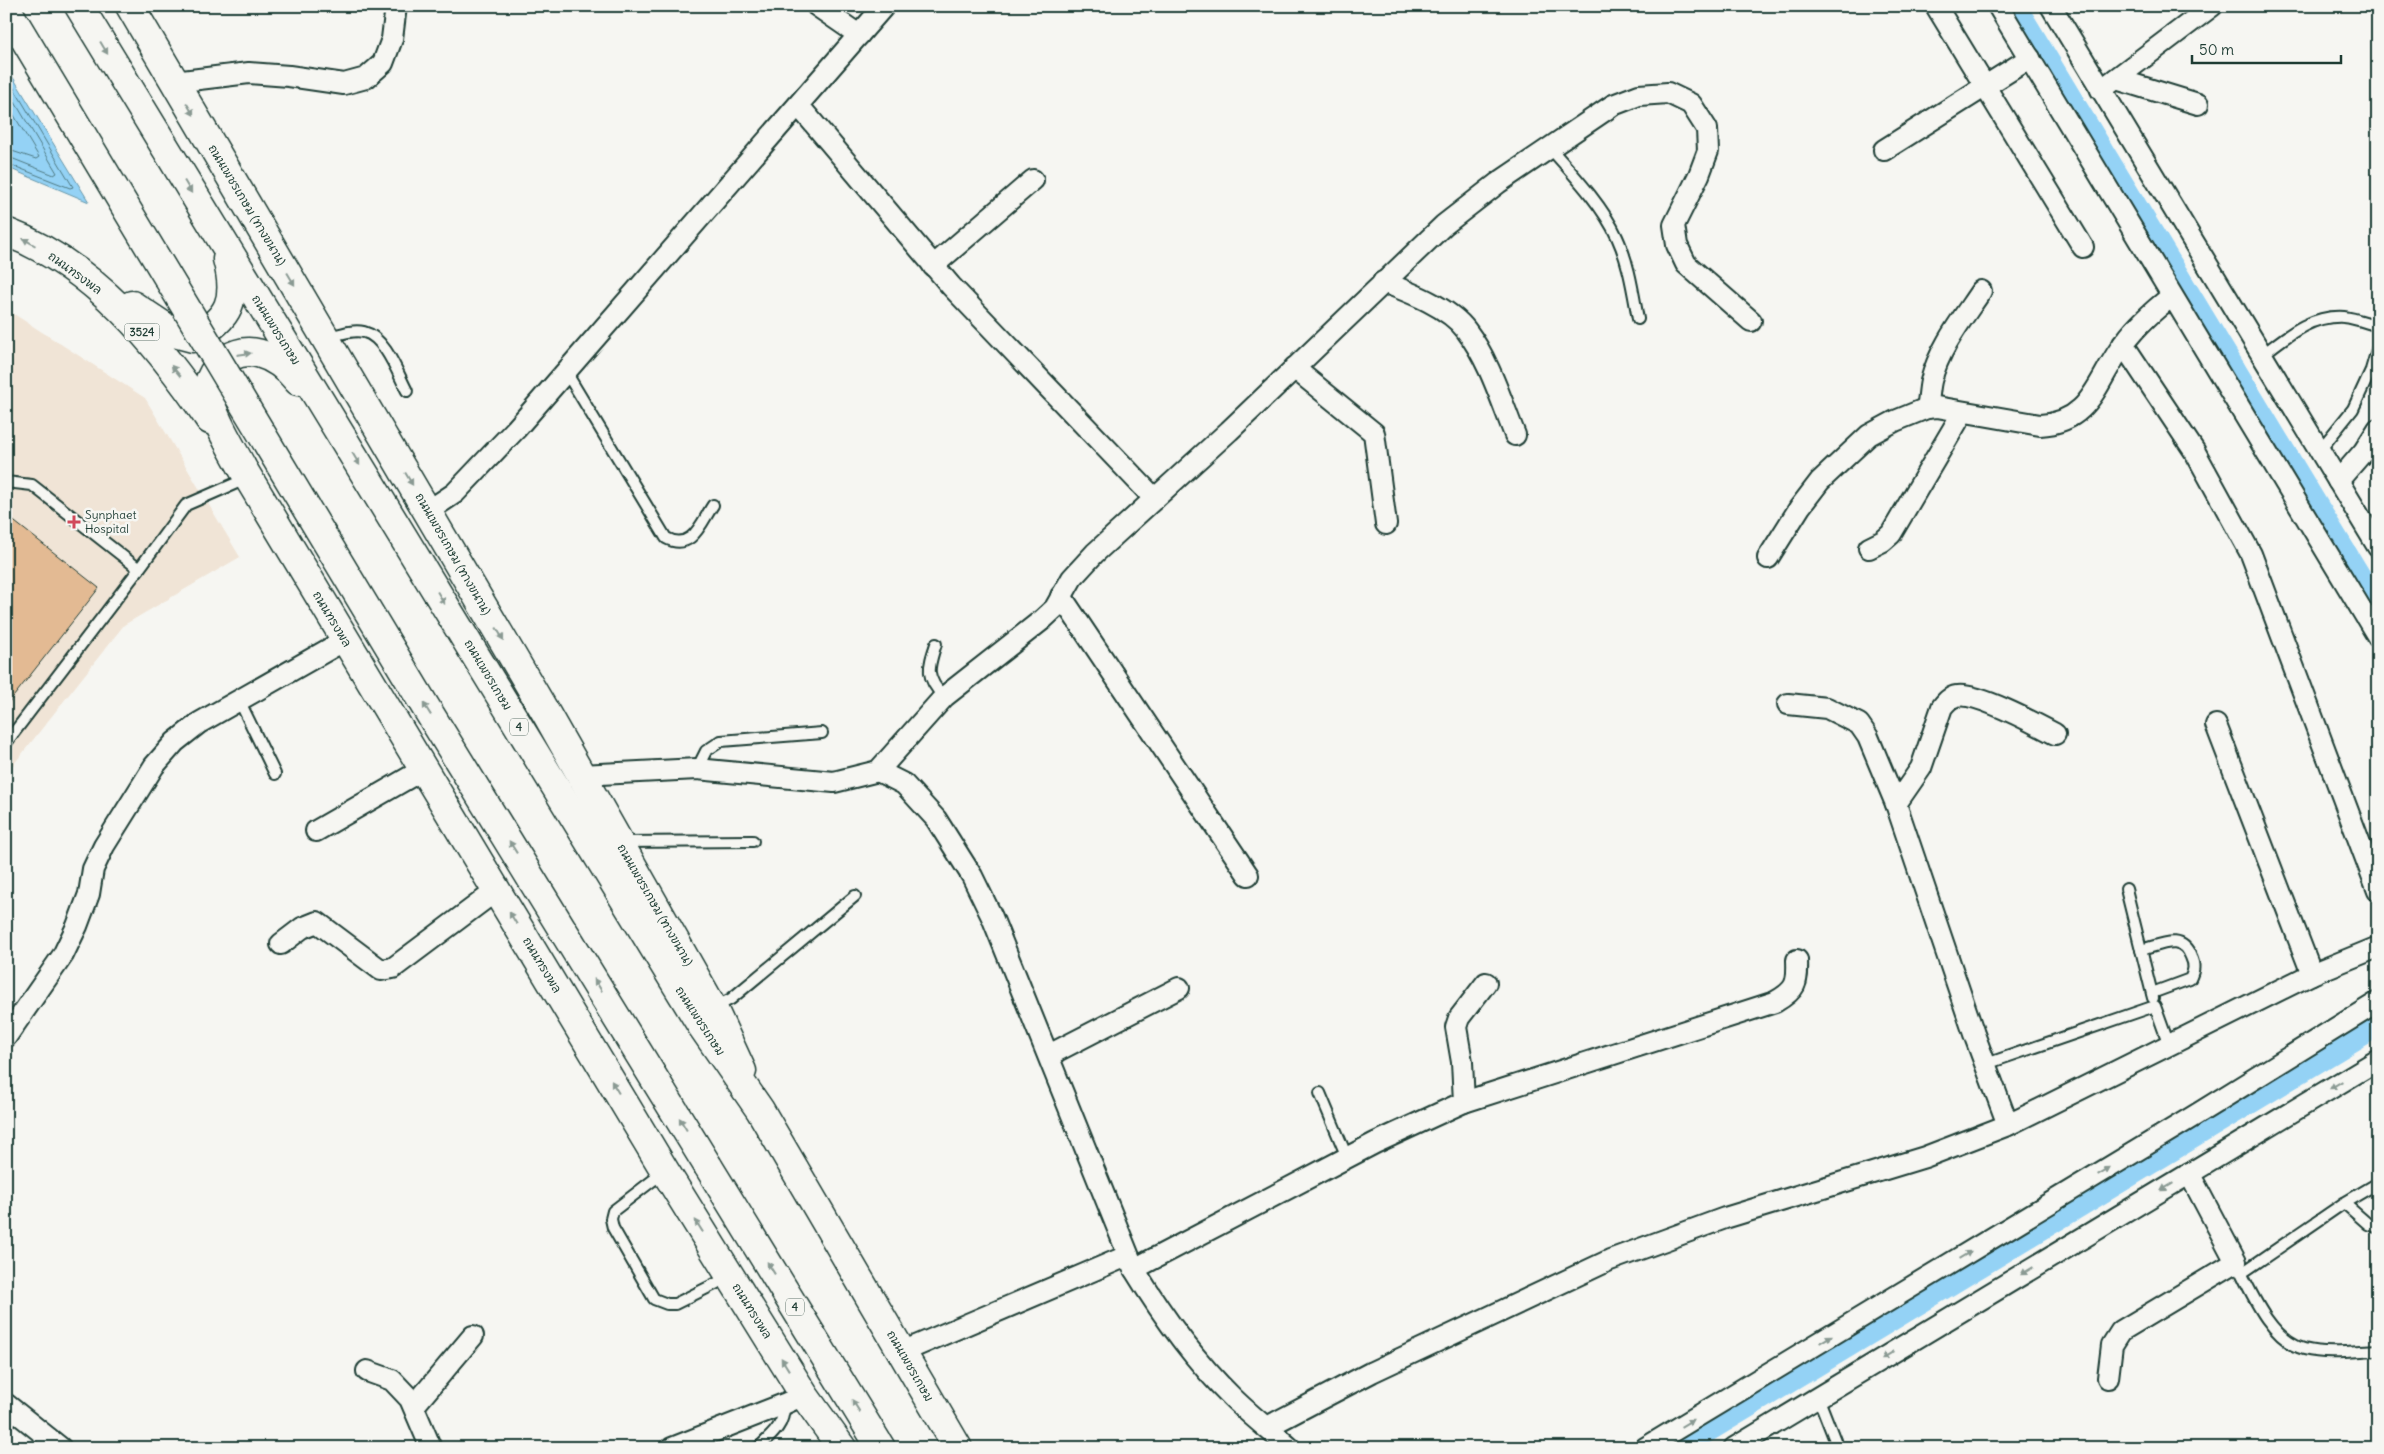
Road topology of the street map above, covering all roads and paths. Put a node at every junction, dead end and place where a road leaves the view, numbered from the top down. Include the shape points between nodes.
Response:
1 (79, 6) edge
2 (130, 6) edge
3 (396, 6) edge
4 (817, 6) edge
5 (884, 6) edge
6 (1936, 6) edge
7 (1998, 6) edge
8 (2050, 6) edge
9 (2212, 6) edge
10 (6, 8) edge
11 (859, 36) junction
12 (2030, 58) junction
13 (174, 82) junction
14 (2109, 84) junction
15 (1985, 86) junction
16 (2198, 104) dead end
17 (799, 106) junction
18 (1550, 148) junction
19 (1884, 150) dead end
20 (1033, 180) dead end
21 (211, 226) junction
22 (6, 232) edge
23 (2083, 247) dead end
24 (933, 266) junction
25 (92, 282) junction
26 (1383, 282) junction
27 (1981, 291) dead end
28 (2172, 296) junction
29 (1638, 319) dead end
30 (1751, 321) dead end
31 (2378, 326) edge
32 (326, 338) junction
33 (2123, 344) junction
34 (2378, 346) edge
35 (2262, 355) junction
36 (1294, 368) junction
37 (566, 372) junction
38 (407, 391) dead end
39 (1927, 408) junction
40 (1963, 412) junction
41 (2378, 429) edge
42 (340, 432) junction
43 (1515, 435) dead end
44 (2320, 450) junction
45 (246, 474) junction
46 (2338, 481) junction
47 (6, 482) edge
48 (1154, 498) junction
49 (712, 505) dead end
50 (428, 511) junction
51 (1386, 524) dead end
52 (2378, 547) edge
53 (1870, 548) dead end
54 (1768, 558) dead end
55 (139, 570) junction
56 (1061, 596) junction
57 (2378, 637) edge
58 (345, 640) junction
59 (936, 644) dead end
60 (944, 697) junction
61 (239, 700) junction
62 (1788, 704) dead end
63 (2216, 725) dead end
64 (822, 733) dead end
65 (2055, 734) dead end
66 (6, 743) edge
67 (696, 769) junction
68 (422, 770) junction
69 (878, 771) junction
70 (275, 774) dead end
71 (581, 775) junction
72 (1896, 804) junction
73 (316, 831) dead end
74 (753, 841) dead end
75 (619, 842) junction
76 (1248, 875) dead end
77 (2126, 889) dead end
78 (497, 890) junction
79 (2378, 891) edge
80 (855, 896) dead end
81 (281, 944) dead end
82 (2378, 947) edge
83 (2141, 950) junction
84 (1798, 960) dead end
85 (2312, 974) junction
86 (1486, 983) dead end
87 (1179, 988) dead end
88 (2152, 993) junction
89 (2378, 1002) edge
90 (2155, 1006) junction
91 (713, 1008) junction
92 (6, 1037) edge
93 (2169, 1044) junction
94 (1049, 1055) junction
95 (2378, 1060) edge
96 (1986, 1064) junction
97 (1320, 1093) dead end
98 (1464, 1102) junction
99 (760, 1110) junction
100 (2008, 1125) junction
101 (1347, 1157) junction
102 (665, 1171) junction
103 (2189, 1173) junction
104 (2378, 1183) edge
105 (2344, 1202) junction
106 (2378, 1228) edge
107 (1130, 1263) junction
108 (2239, 1268) junction
109 (730, 1277) junction
110 (473, 1336) dead end
111 (2378, 1350) edge
112 (902, 1352) junction
113 (367, 1371) dead end
114 (2108, 1378) dead end
115 (1818, 1397) junction
116 (794, 1400) junction
117 (414, 1406) junction
118 (7, 1407) edge
119 (1266, 1428) junction
120 (61, 1448) edge
121 (431, 1448) edge
122 (672, 1448) edge
123 (758, 1448) edge
124 (842, 1448) edge
125 (881, 1448) edge
126 (958, 1448) edge
127 (1290, 1448) edge
128 (1645, 1448) edge
129 (1734, 1448) edge
130 (1838, 1448) edge

1 -> 21 main road, ถนนเพชรเกษม / 4
2 - 13 main road, ถนนเพชรเกษม (ทางขนาน) / 4
3 - 13 street via 392,39 383,63 366,78 344,84 249,73
4 - 11 street
5 - 11 street
6 - 15 street
7 - 12 street
8 - 14 street
9 - 14 street
125 -> 10 main road, 4, bridge via 425,706
11 - 17 street
12 - 15 street
12 - 28 street
13 -> 32 main road, ถนนเพชรเกษม (ทางขนาน) / 4
14 - 16 street
14 - 35 street
15 - 19 street
15 - 23 street
17 - 24 street
17 - 37 street
18 - 26 street via 1444,225
18 - 29 lane via 1583,187 1617,236 1630,276
18 - 30 street via 1613,105 1639,94 1668,93 1691,104 1707,129 1708,151 1700,175 1674,225 1677,245 1686,264
20 - 24 street
21 - 25 main road via 227,258 233,290 229,306 220,319 194,338 174,333 111,290
21 - 42 main road, ถนนเพชรเกษม / 4
25 -> 22 main road, ถนนทรงพล / 3524 via 45,251
24 - 48 street
45 -> 25 main road, ถนนทรงพล / 3524 via 183,380 133,321
26 - 36 street
26 - 43 street via 1414,294 1465,328 1490,375
27 - 39 street via 1957,326 1938,363 1931,380
28 - 33 street via 2138,325
28 - 57 street
31 - 35 lane via 2346,317 2308,322
32 - 38 lane via 354,331 375,337 387,352
32 -> 50 main road, ถนนเพชรเกษม (ทางขนาน) / 4
33 - 40 street via 2087,403 2072,417 2057,424 2040,425
33 - 79 street via 2195,452 2251,554
34 - 44 lane via 2354,408
35 - 44 street
36 - 48 street
36 - 51 street via 1374,433
37 - 49 lane via 666,538 684,542 692,538
37 - 50 street via 455,493
39 - 40 street
39 - 54 street via 1895,421 1849,451 1800,507
40 - 53 street via 1891,534
41 - 46 street
45 -> 42 main road via 223,432 208,391 212,374 226,358 241,353 274,358 290,371
42 -> 99 main road, ถนนเพชรเกษม / 4 via 701,1025
44 - 46 street
45 - 55 lane via 186,505
45 - 58 main road, ถนนทรงพล
46 - 52 street
47 - 55 lane via 32,485
48 - 56 street via 1072,578
50 -> 71 main road, ถนนเพชรเกษม (ทางขนาน) / 4
55 - 66 lane
56 - 60 street via 1055,608 1042,620
56 - 76 street
58 - 61 street
58 - 68 main road, ถนนทรงพล
59 - 60 lane via 929,673 932,684
60 - 69 street
61 - 70 lane
61 - 92 street via 199,723 175,742 154,766 104,846 93,869 86,902 62,956
62 - 72 street via 1828,708 1859,724 1868,737
63 - 85 street
64 - 67 lane via 721,741 706,751
65 - 72 street via 2025,718 1969,696 1949,699 1942,707 1920,768
67 - 69 street via 834,782
67 - 71 street
68 - 73 street
68 - 78 main road, ถนนทรงพล
69 - 94 street via 904,784 936,819 954,845 992,917
71 - 75 main road, ถนนเพชรเกษม (ทางขนาน) / 4
72 - 96 street
74 - 75 lane
75 - 91 main road, ถนนเพชรเกษม (ทางขนาน) / 4
77 - 83 lane
78 - 81 street via 393,968 381,970 317,922 302,928
102 -> 78 main road, ถนนทรงพล
80 - 91 lane via 731,999
82 - 85 street
83 - 88 lane
83 - 88 lane via 2180,942 2188,946 2193,962 2194,972 2190,979
84 - 98 street via 1794,988 1775,1002
85 - 93 street
86 - 98 street via 1459,1018 1456,1027
87 - 94 street
88 - 90 lane
128 -> 89 street
90 - 93 lane
90 - 96 lane
91 - 99 main road, ถนนเพชรเกษม (ทางขนาน) / 4
93 - 100 street
94 - 107 street
95 -> 103 street
96 - 100 street
97 - 101 lane
98 - 101 street
99 - 112 main road, ถนนเพชรเกษม / 4
100 - 119 street via 1925,1157 1725,1218 1610,1260 1372,1372
101 - 107 street
109 -> 102 main road, ถนนทรงพล
102 - 109 lane via 613,1211 611,1219 654,1300 675,1304
103 - 108 street
103 -> 115 street
104 - 105 lane
105 - 106 lane via 2368,1224
105 - 108 lane
107 - 112 street
107 - 119 street via 1166,1320 1232,1398
108 - 111 lane via 2262,1312 2284,1338 2302,1349 2325,1352
108 - 114 street via 2121,1331 2112,1345
116 -> 109 main road, ถนนทรงพล
110 - 117 street
112 - 126 main road, ถนนเพชรเกษม / 4
113 - 117 street via 392,1380
115 - 129 street
115 - 130 lane
116 - 122 street
116 - 123 lane via 783,1422
116 - 124 main road, ถนนทรงพล
117 - 121 street
118 - 120 street
119 - 127 street

